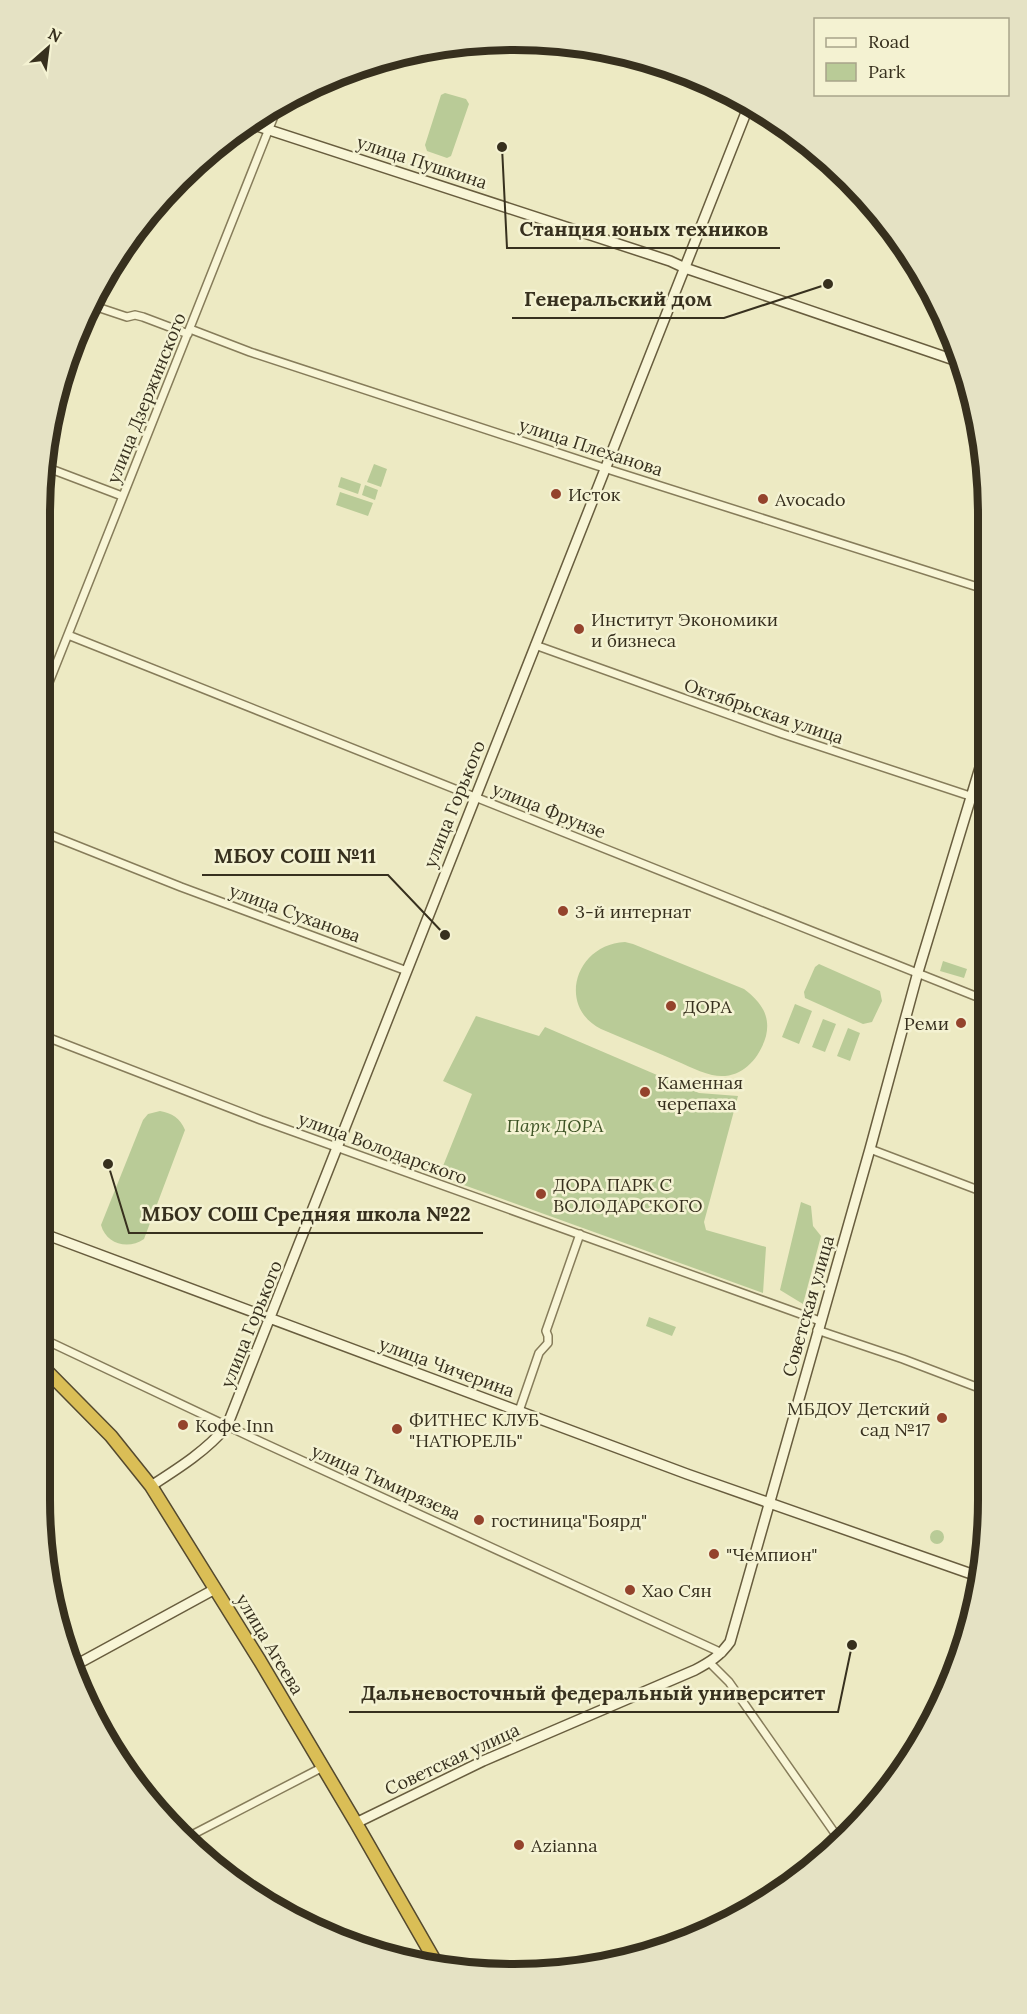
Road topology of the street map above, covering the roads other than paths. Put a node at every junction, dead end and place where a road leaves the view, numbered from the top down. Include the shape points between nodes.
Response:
1 (746, 112) edge
2 (273, 118) edge
3 (259, 126) edge
4 (268, 129) junction
5 (685, 268) junction
6 (97, 307) edge
7 (189, 332) junction
8 (951, 359) edge
9 (604, 468) junction
10 (51, 469) edge
11 (122, 496) junction
12 (978, 587) edge
13 (68, 634) junction
14 (535, 645) junction
15 (50, 680) edge
16 (978, 774) edge
17 (475, 796) junction
18 (971, 796) junction
19 (978, 798) edge
20 (50, 835) edge
21 (407, 971) junction
22 (918, 972) junction
23 (978, 997) edge
24 (50, 1038) edge
25 (337, 1147) junction
26 (870, 1149) junction
27 (978, 1190) edge
28 (580, 1234) junction
29 (50, 1236) edge
30 (271, 1319) junction
31 (819, 1326) junction
32 (50, 1341) edge
33 (50, 1373) edge
34 (56, 1379) junction
35 (50, 1383) edge
36 (978, 1388) edge
37 (519, 1411) junction
38 (227, 1426) junction
39 (152, 1486) junction
40 (770, 1502) junction
41 (972, 1573) edge
42 (215, 1589) junction
43 (722, 1653) junction
44 (79, 1663) edge
45 (710, 1663) junction
46 (323, 1767) junction
47 (356, 1823) junction
48 (836, 1834) edge
49 (192, 1835) edge
50 (433, 1958) edge

1 - 5 main road, улица Горького
2 - 4 street, улица Дзержинского
3 - 4 main road, улица Пушкина
4 - 5 main road, улица Пушкина
4 - 7 street, улица Дзержинского
5 - 8 main road, улица Пушкина
5 - 9 main road, улица Горького
6 - 7 street, улица Плеханова
7 - 9 street, улица Плеханова
7 - 11 street, улица Дзержинского
9 - 12 street, улица Плеханова
9 - 14 main road, улица Горького
10 - 11 street
11 - 13 street, улица Дзержинского
13 - 15 street, улица Дзержинского
13 - 17 street, улица Фрунзе
14 - 17 main road, улица Горького
14 - 18 street, Октябрьская улица
16 - 18 main road, Советская улица
17 - 21 main road, улица Горького
17 - 22 street, улица Фрунзе
18 - 19 street, Октябрьская улица
18 - 22 main road, Советская улица
20 - 21 street, улица Суханова
21 - 25 main road, улица Горького
22 - 23 street, улица Фрунзе
22 - 26 main road, Советская улица
24 - 25 street, улица Володарского
25 - 28 street, улица Володарского
25 - 30 main road, улица Горького
26 - 27 street
26 - 31 main road, Советская улица
28 - 31 street, улица Володарского
28 - 37 street via 546,1330 548,1343 539,1353
29 - 30 main road, улица Чичерина
30 - 37 main road, улица Чичерина
30 - 38 main road, улица Горького
31 - 36 street, улица Володарского
31 - 40 main road, Советская улица
32 - 38 street, улица Тимирязева
33 - 34 highway, улица Агеева
34 - 35 main road
34 - 39 highway, улица Агеева
37 - 40 main road, улица Чичерина
38 - 39 main road, улица Горького via 195,1457
38 - 43 street, улица Тимирязева
39 - 42 highway, улица Агеева
40 - 41 main road, улица Чичерина
40 - 43 main road, Советская улица via 730,1642
42 - 44 main road
42 - 46 highway, улица Агеева
43 - 45 main road, Советская улица
45 - 47 main road, Советская улица via 483,1761
45 - 48 street via 729,1682
46 - 47 highway, улица Агеева
46 - 49 street
47 - 50 highway, улица Агеева

